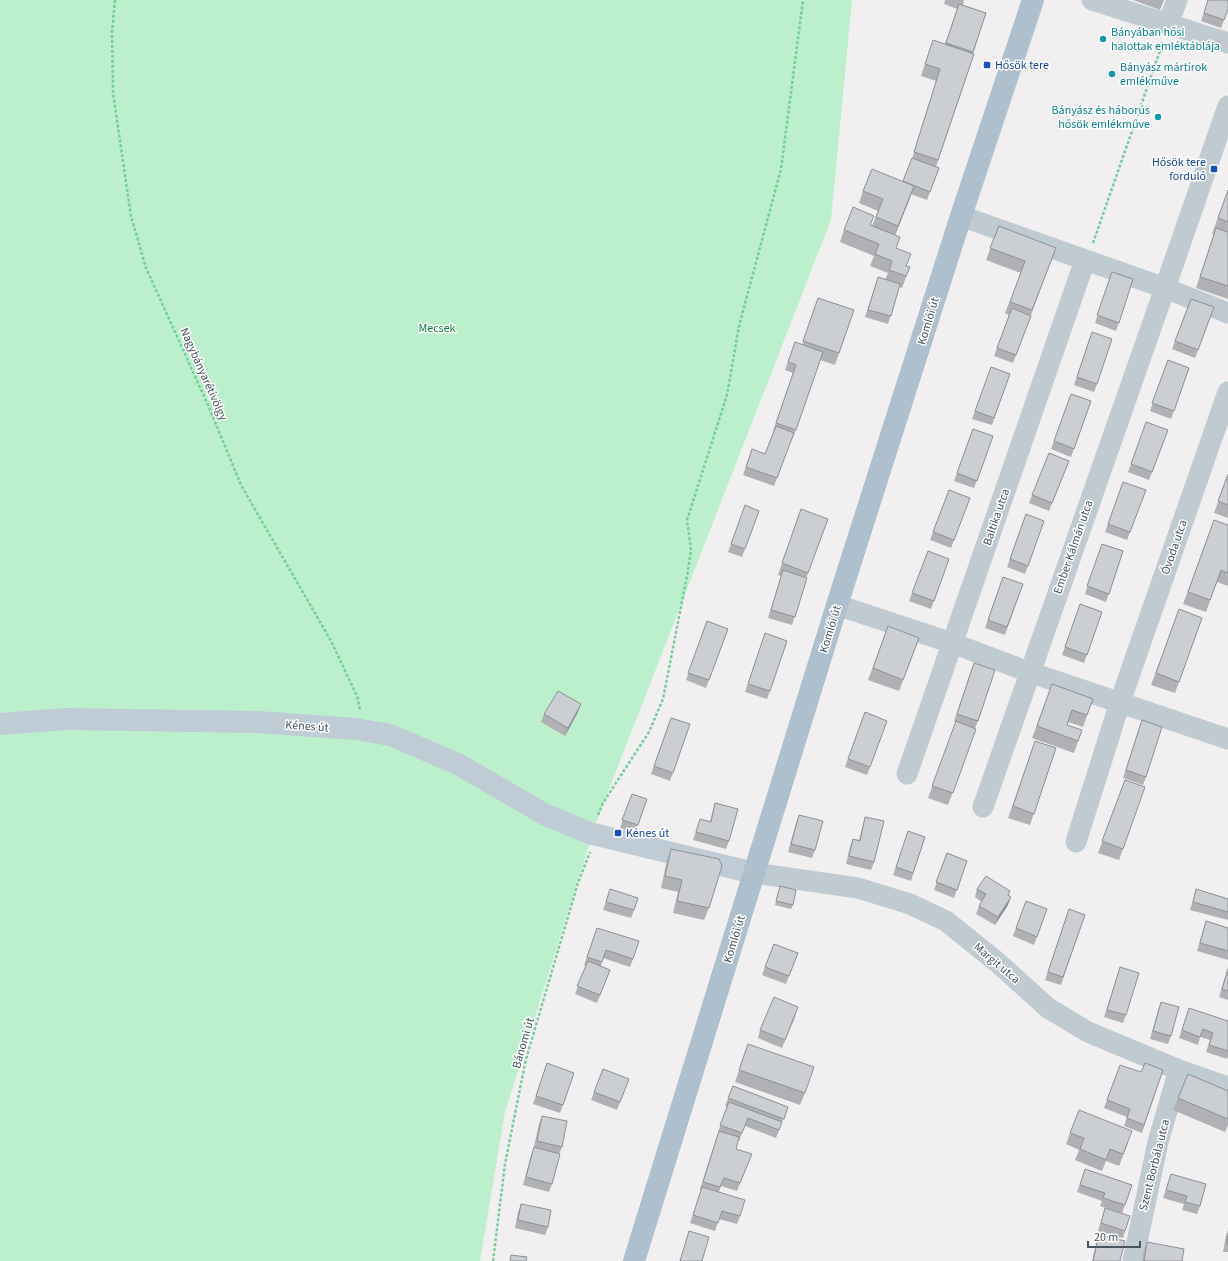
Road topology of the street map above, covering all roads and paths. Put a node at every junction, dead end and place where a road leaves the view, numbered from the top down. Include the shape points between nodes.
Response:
1 (115, 0) edge
2 (803, 0) edge
3 (1033, 0) edge
4 (1092, 0) edge
5 (1177, 0) edge
6 (1168, 24) junction
7 (1228, 43) edge
8 (1228, 106) edge
9 (961, 216) junction
10 (1085, 260) junction
11 (1165, 288) junction
12 (1228, 313) edge
13 (1228, 392) edge
14 (838, 605) junction
15 (952, 643) junction
16 (1029, 672) junction
17 (1120, 702) junction
18 (0, 724) edge
19 (364, 730) junction
20 (1228, 739) edge
21 (907, 774) dead end
22 (983, 807) dead end
23 (593, 834) junction
24 (1076, 842) dead end
25 (754, 873) junction
26 (1179, 1070) junction
27 (1228, 1087) edge
28 (493, 1261) edge
29 (634, 1261) edge
30 (1133, 1261) edge

1 - 19 path, Nagybányarétivölgy via 112,32 113,93 131,216 146,268 241,485 331,641 357,696
2 - 23 path, Bánomi út via 781,169 739,326 726,395 687,520 691,550 663,699 649,732 603,803
3 - 9 main road, Komlói út
4 - 6 street
5 - 6 street
6 - 7 street
6 - 10 path via 1103,217
8 - 11 street
9 - 10 street
9 - 14 main road, Komlói út
10 - 11 street
10 - 15 street, Baltika utca
11 - 12 street
11 - 16 street, Ember Kálmán utca
13 - 17 street, Óvoda utca
14 - 15 street
14 - 25 main road, Komlói út
15 - 16 street
15 - 21 street, Baltika utca
16 - 17 street
16 - 22 street, Ember Kálmán utca
17 - 20 street
17 - 24 street, Óvoda utca
18 - 19 street, Kénes út via 74,719 258,722
19 - 23 street, Kénes út via 390,735 458,764 544,814
23 - 25 street, Kénes út
23 - 28 path, Bánomi út via 526,1059 504,1164
25 - 26 street, Margit utca via 858,888 910,904 946,921 1048,1008 1088,1032
25 - 29 main road, Komlói út
26 - 27 street, Margit utca
26 - 30 street, Szent Borbála utca via 1158,1142

